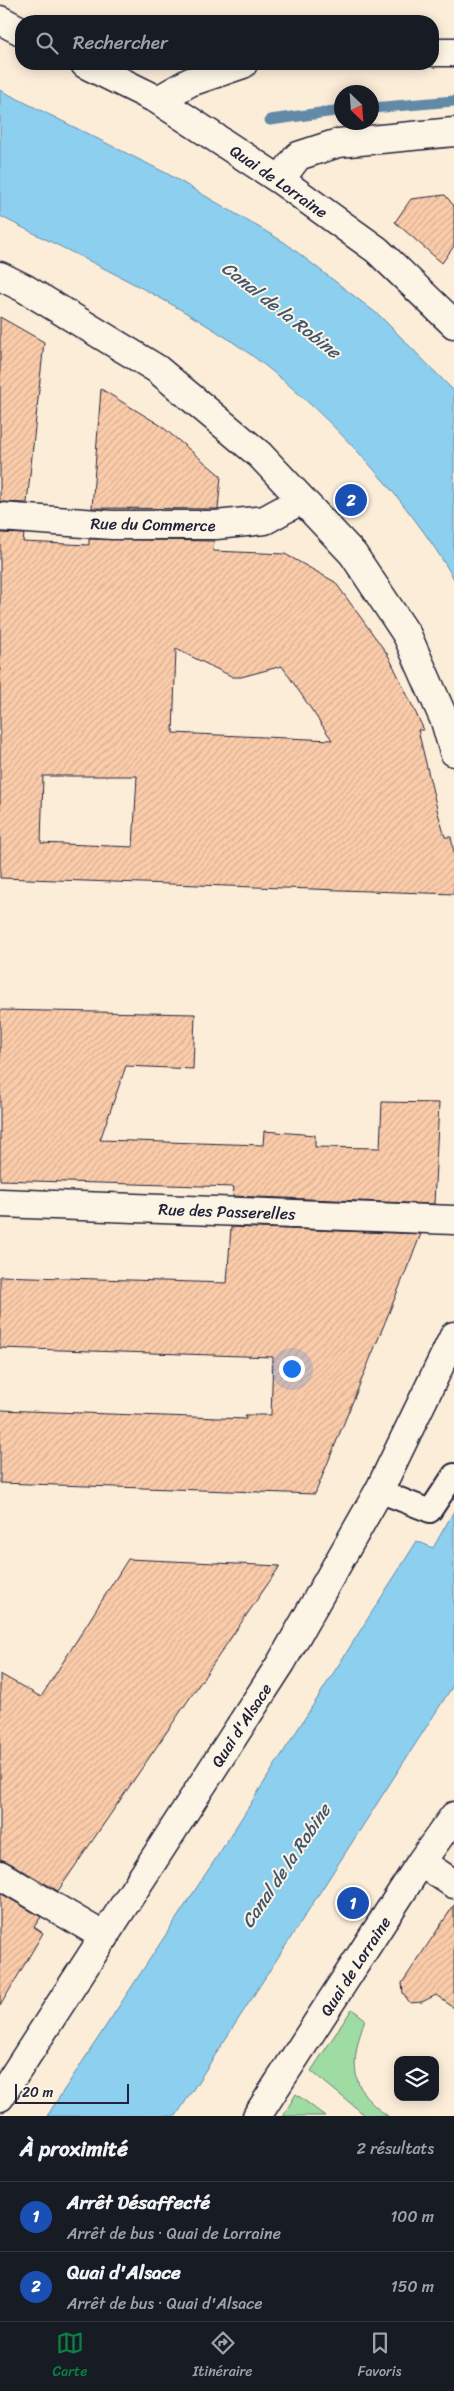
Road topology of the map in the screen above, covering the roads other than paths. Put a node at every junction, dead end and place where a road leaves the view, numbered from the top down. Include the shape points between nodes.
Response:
1 (0, 20) edge
2 (15, 28) edge
3 (439, 52) edge
4 (454, 52) edge
5 (97, 70) edge
6 (225, 70) edge
7 (158, 100) junction
8 (454, 132) edge
9 (280, 180) junction
10 (0, 276) edge
11 (454, 324) edge
12 (301, 500) junction
13 (0, 517) edge
14 (454, 752) edge
15 (0, 1203) edge
16 (454, 1220) edge
17 (454, 1336) edge
18 (454, 1474) edge
19 (379, 1491) junction
20 (454, 1816) edge
21 (421, 1862) junction
22 (0, 1875) edge
23 (454, 1884) edge
24 (105, 1937) junction
25 (0, 2097) edge
26 (257, 2116) edge

1 - 2 street
3 - 4 street
5 - 7 street, Quai de Lorraine
6 - 7 street via 190,82
7 - 9 street, Quai de Lorraine
8 - 9 street via 338,143 298,156
9 - 11 street, Quai de Lorraine via 377,250
10 - 12 street via 157,370 260,455
12 - 13 street, Rue du Commerce via 265,520 216,525 112,524
12 - 14 street via 352,554 407,635
15 - 16 street, Rue des Passerelles
17 - 19 street, Quai d'Alsace
18 - 19 lane via 430,1511
19 - 24 street, Quai d'Alsace via 281,1663
20 - 21 street, Quai de Lorraine
21 - 23 street
21 - 26 street, Quai de Lorraine
22 - 24 street
24 - 25 street, Quai d'Alsace

